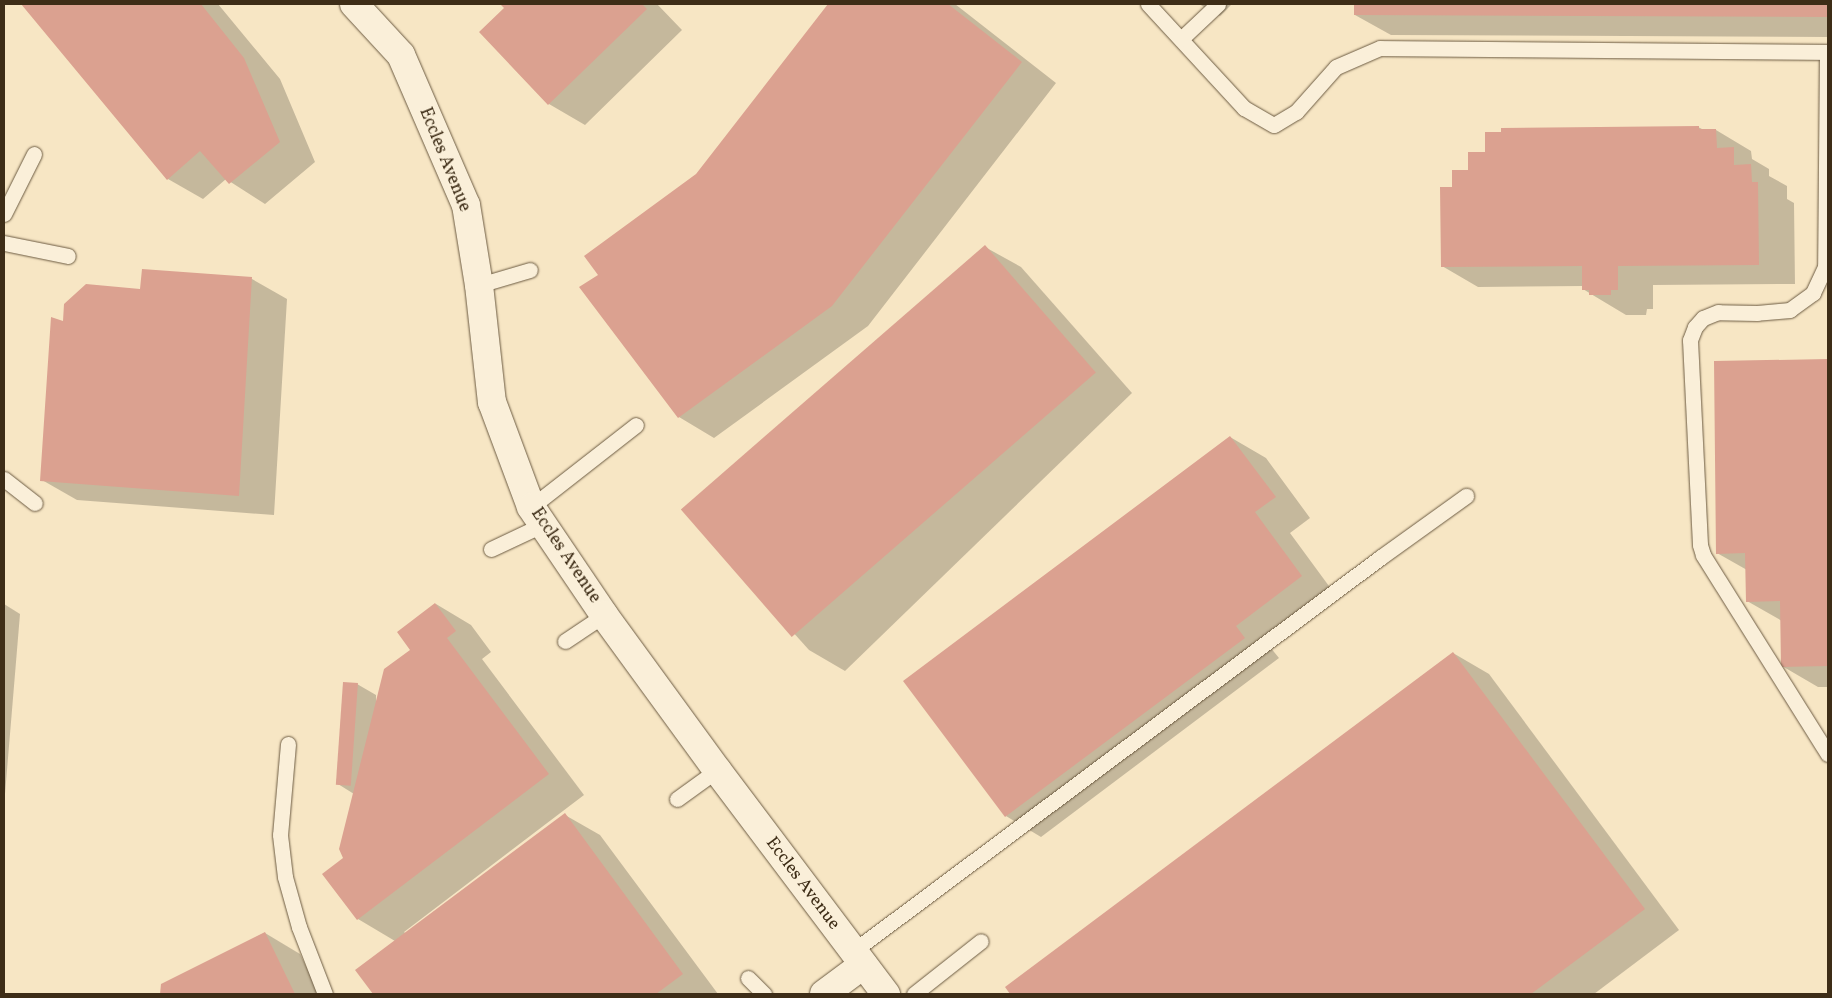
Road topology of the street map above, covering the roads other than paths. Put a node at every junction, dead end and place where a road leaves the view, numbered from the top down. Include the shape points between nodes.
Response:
1 (354, 4) edge
2 (1148, 4) edge
3 (1218, 4) edge
4 (1181, 39) junction
5 (1827, 52) edge
6 (34, 154) dead end
7 (4, 214) edge
8 (4, 243) edge
9 (68, 256) dead end
10 (530, 270) dead end
11 (479, 285) junction
12 (636, 425) dead end
13 (4, 479) edge
14 (1466, 496) dead end
15 (36, 503) dead end
16 (536, 516) junction
17 (491, 549) dead end
18 (604, 614) junction
19 (565, 641) dead end
20 (288, 744) dead end
21 (1828, 754) edge
22 (717, 770) junction
23 (677, 799) dead end
24 (981, 941) dead end
25 (858, 959) junction
26 (748, 978) dead end
27 (326, 994) edge
28 (764, 994) edge
29 (824, 994) edge
30 (886, 994) edge
31 (914, 994) edge

1 - 11 street, Eccles Avenue via 401,55 466,205
2 - 4 lane
3 - 4 lane
4 - 5 lane via 1244,108 1274,124 1296,112 1336,67 1380,48
5 - 21 lane via 1825,267 1813,293 1790,310 1718,312 1702,318 1690,340 1703,556
6 - 7 lane
8 - 9 lane
10 - 11 lane
11 - 16 street, Eccles Avenue via 492,402
12 - 16 lane
13 - 15 lane
14 - 25 lane via 1381,557
16 - 17 lane
16 - 18 street, Eccles Avenue
18 - 19 lane
18 - 22 street, Eccles Avenue
20 - 27 lane via 280,835 286,877 299,927
22 - 23 lane
22 - 25 street, Eccles Avenue
24 - 31 lane
25 - 29 street
25 - 30 street, Eccles Avenue
26 - 28 lane

